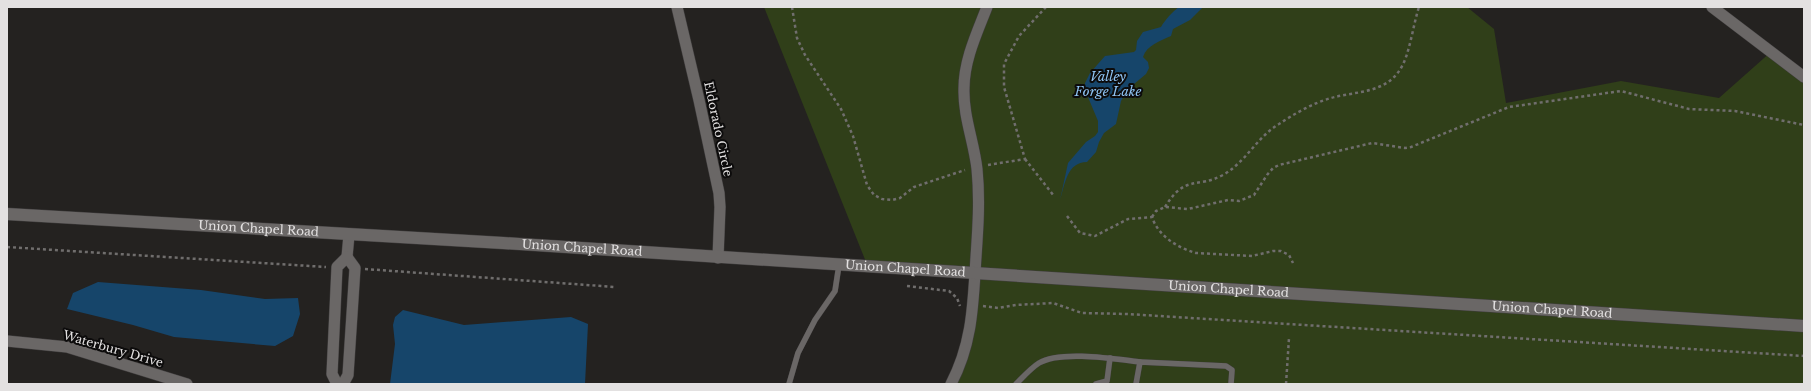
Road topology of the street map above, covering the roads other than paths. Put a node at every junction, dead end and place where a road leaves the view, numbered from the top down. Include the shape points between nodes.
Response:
1 (677, 7) edge
2 (987, 7) edge
3 (1712, 7) edge
4 (1804, 77) edge
5 (7, 214) edge
6 (349, 234) junction
7 (347, 257) junction
8 (718, 258) junction
9 (839, 265) junction
10 (975, 274) junction
11 (1804, 326) edge
12 (7, 341) edge
13 (1110, 358) junction
14 (1140, 362) junction
15 (182, 383) edge
16 (337, 384) edge
17 (343, 384) edge
18 (788, 384) edge
19 (951, 384) edge
20 (1016, 384) edge
21 (1096, 384) edge
22 (1136, 384) edge
23 (1231, 384) edge

1 - 8 street, Eldorado Circle via 717,186 720,207
2 - 10 street via 971,52 964,88 965,111 979,192
3 - 4 street
5 - 6 main road, Union Chapel Road
6 - 7 street
6 - 8 main road, Union Chapel Road
7 - 16 street via 338,267 332,374
7 - 17 street via 355,268 348,375
8 - 9 main road, Union Chapel Road
9 - 10 main road, Union Chapel Road
9 - 18 lane via 835,290 798,354
10 - 11 main road, Union Chapel Road
10 - 19 street via 970,333 963,358
12 - 15 street, Waterbury Drive via 67,347
13 - 14 lane
13 - 20 lane via 1065,356 1052,359 1040,363
13 - 21 lane via 1107,381
14 - 22 lane
14 - 23 lane via 1226,366 1232,370

